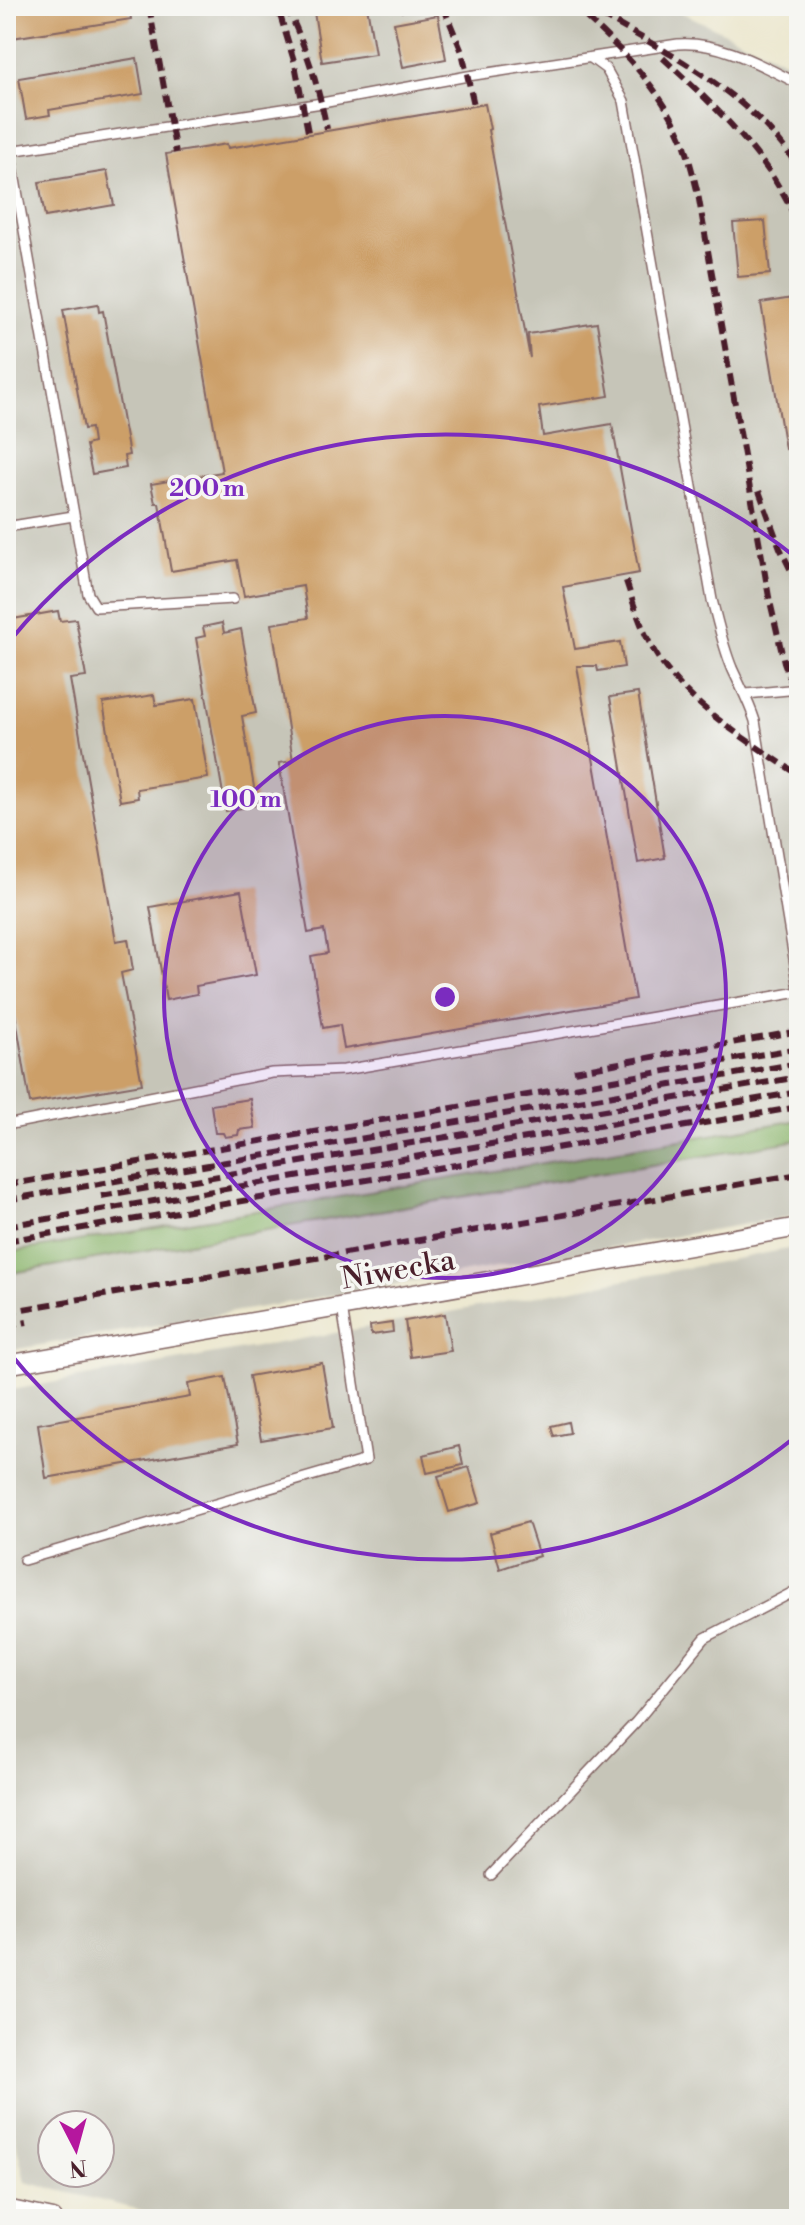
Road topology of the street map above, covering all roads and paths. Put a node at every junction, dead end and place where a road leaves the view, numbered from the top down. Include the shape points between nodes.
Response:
1 (591, 58) junction
2 (799, 84) edge
3 (6, 128) edge
4 (10, 151) junction
5 (73, 516) junction
6 (6, 527) edge
7 (233, 599) dead end
8 (799, 689) edge
9 (746, 694) junction
10 (799, 990) edge
11 (6, 1125) edge
12 (799, 1227) edge
13 (342, 1307) junction
14 (6, 1365) edge
15 (24, 1560) dead end
16 (799, 1589) edge
17 (491, 1875) dead end
18 (6, 2209) edge
19 (53, 2219) edge

1 - 2 lane via 696,42
1 - 4 lane
1 - 9 lane via 606,69 624,101 712,600 722,641
3 - 4 lane
4 - 5 lane
5 - 6 lane
5 - 7 lane via 88,594 96,607
8 - 9 lane
9 - 10 lane via 755,721
10 - 11 lane via 344,1070 272,1073
12 - 13 street, Niwecka
13 - 14 street, Niwecka
13 - 15 lane via 366,1460
16 - 17 lane via 705,1638 636,1722
18 - 19 street

